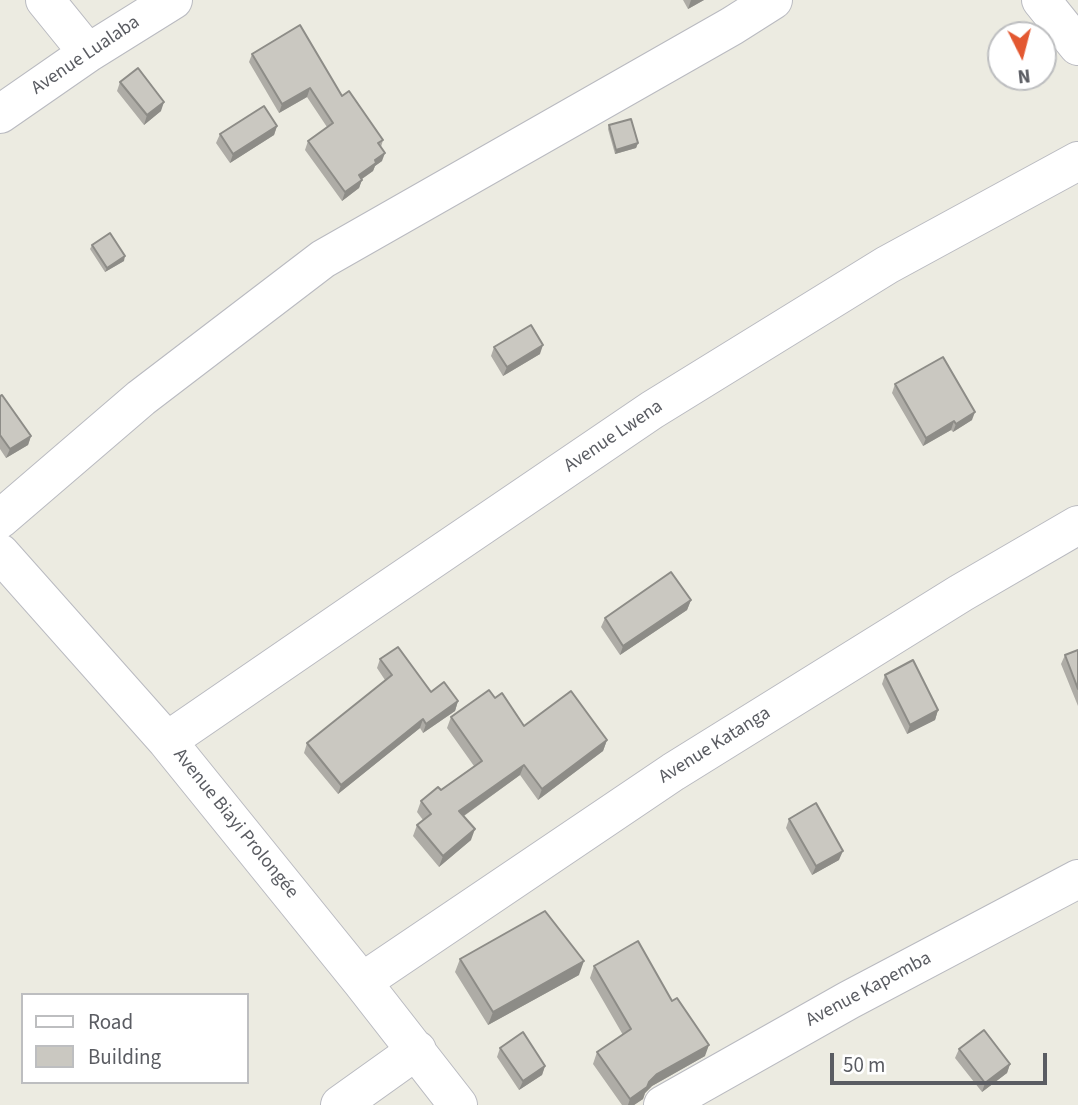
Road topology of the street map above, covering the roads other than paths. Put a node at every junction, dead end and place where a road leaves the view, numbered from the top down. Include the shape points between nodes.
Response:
1 (46, 0) edge
2 (173, 0) edge
3 (773, 0) edge
4 (1041, 0) edge
5 (1078, 46) edge
6 (88, 53) junction
7 (0, 114) edge
8 (1078, 161) edge
9 (0, 519) edge
10 (1078, 525) edge
11 (0, 553) edge
12 (167, 741) junction
13 (1078, 879) edge
14 (362, 982) junction
15 (416, 1050) junction
16 (340, 1105) edge
17 (458, 1105) edge
18 (663, 1105) edge

1 - 6 street
2 - 6 street, Avenue Lualaba
3 - 9 street via 323,259 141,398
4 - 5 street
6 - 7 street, Avenue Lualaba
8 - 12 street, Avenue Lwena via 887,265 652,411
10 - 14 street, Avenue Katanga via 673,772
11 - 12 street, Avenue Biayi Prolongée
12 - 14 street, Avenue Biayi Prolongée
13 - 18 street, Avenue Kapemba
14 - 15 street, Avenue Biayi Prolongée
15 - 16 street
15 - 17 street, Avenue Biayi Prolongée

